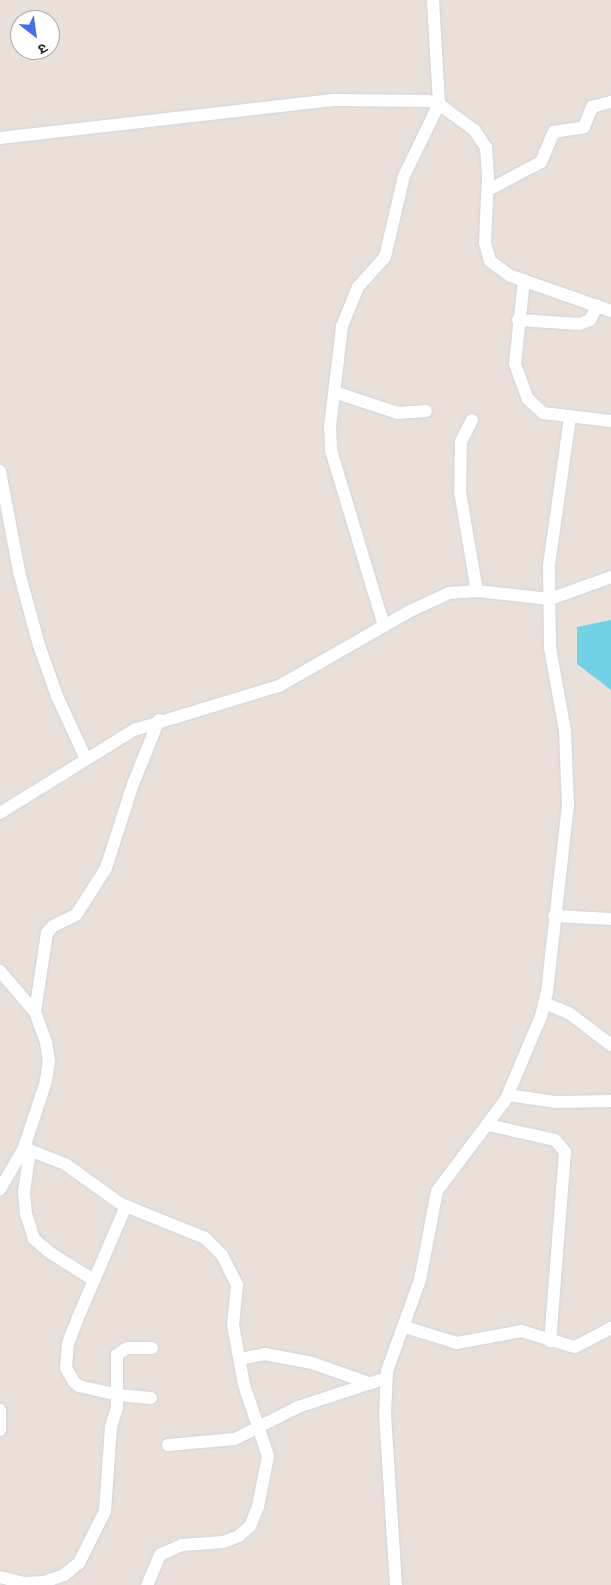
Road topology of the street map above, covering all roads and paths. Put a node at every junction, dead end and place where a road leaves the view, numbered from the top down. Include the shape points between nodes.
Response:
1 (433, 0) edge
2 (611, 102) edge
3 (440, 104) junction
4 (0, 138) edge
5 (488, 190) junction
6 (524, 280) junction
7 (597, 306) junction
8 (611, 310) edge
9 (518, 320) junction
10 (337, 393) junction
11 (426, 411) dead end
12 (570, 417) junction
13 (472, 420) dead end
14 (611, 421) edge
15 (0, 471) edge
16 (611, 577) edge
17 (477, 591) junction
18 (550, 599) junction
19 (384, 626) junction
20 (159, 720) junction
21 (86, 759) junction
22 (0, 812) edge
23 (554, 916) junction
24 (611, 919) edge
25 (0, 971) edge
26 (544, 1003) junction
27 (35, 1012) junction
28 (611, 1045) edge
29 (508, 1095) junction
30 (611, 1101) edge
31 (488, 1126) junction
32 (27, 1149) junction
33 (0, 1189) edge
34 (126, 1206) junction
35 (94, 1280) junction
36 (405, 1328) junction
37 (611, 1328) edge
38 (550, 1341) junction
39 (152, 1348) dead end
40 (241, 1358) junction
41 (386, 1378) junction
42 (369, 1383) junction
43 (117, 1395) junction
44 (152, 1398) dead end
45 (0, 1410) edge
46 (258, 1426) junction
47 (0, 1430) edge
48 (168, 1445) dead end
49 (0, 1577) edge
50 (147, 1585) edge
51 (396, 1585) edge

1 - 3 street
2 - 5 street via 592,107 584,127 554,132 541,162
3 - 4 street via 422,100 349,99
3 - 5 street via 480,137 488,157
3 - 10 street via 404,176 385,257 358,287 342,326
5 - 6 street via 486,253 497,268
6 - 7 street
6 - 9 street
7 - 8 street
7 - 9 street via 590,320 580,324
9 - 12 street via 515,364 528,399 543,413
10 - 11 street via 398,413
10 - 19 street via 330,427 331,450
12 - 14 street
12 - 18 street via 551,545
13 - 17 street via 461,442 460,492
15 - 21 street via 19,572 39,645 56,696
16 - 18 street
17 - 18 street
17 - 19 street via 449,593
18 - 23 street via 550,648 564,716 567,760 567,830
19 - 20 street via 278,686
20 - 21 street via 127,733
20 - 27 street via 133,784 106,868 76,915 53,926 47,933
21 - 22 street
23 - 24 street
23 - 26 street
25 - 27 street
26 - 28 street via 569,1013
26 - 29 street
27 - 32 street via 46,1042 49,1071
29 - 30 street via 556,1102
29 - 31 street
31 - 36 street via 437,1191 423,1269
31 - 38 street via 555,1140 565,1152
32 - 33 street
32 - 34 street via 65,1164
32 - 35 street via 24,1192 29,1230 46,1250
34 - 35 street
34 - 40 street via 197,1232 222,1256 238,1292 233,1321
35 - 43 street via 68,1344 66,1368 79,1386
36 - 38 street via 457,1343 521,1331
36 - 41 street
37 - 38 street via 575,1347
39 - 43 street via 120,1351 115,1363
40 - 42 street via 265,1354 312,1363
40 - 46 street via 244,1385
41 - 42 street
41 - 51 street via 385,1414
42 - 46 street via 312,1401
43 - 44 street
43 - 49 street via 111,1427 105,1511 79,1563 64,1574 44,1582 24,1583
45 - 47 street
46 - 48 street via 226,1441
46 - 50 street via 267,1448 268,1466 250,1526 231,1540 169,1549 155,1562

